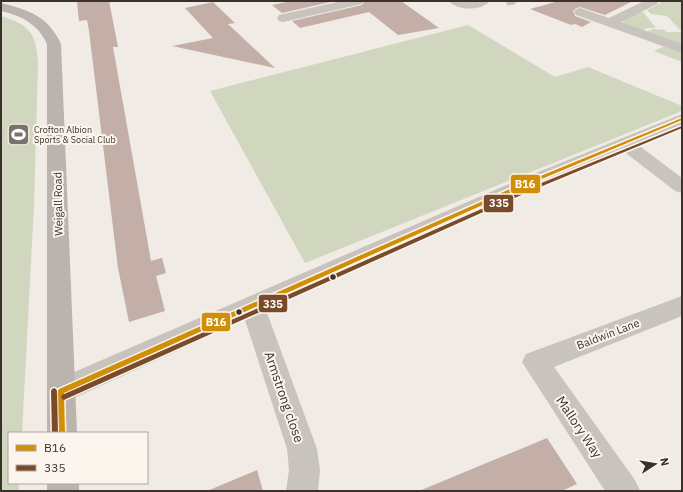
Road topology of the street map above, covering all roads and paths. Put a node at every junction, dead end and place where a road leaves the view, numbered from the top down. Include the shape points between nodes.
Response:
1 (358, 1) edge
2 (454, 1) edge
3 (484, 1) edge
4 (653, 1) edge
5 (1, 7) edge
6 (580, 12) dead end
7 (283, 18) dead end
8 (610, 23) junction
9 (682, 49) edge
10 (678, 125) edge
11 (624, 143) junction
12 (682, 187) edge
13 (252, 305) junction
14 (682, 306) edge
15 (535, 362) joint
16 (61, 391) junction
17 (62, 432) edge
18 (302, 491) edge
19 (624, 491) edge

1 - 7 street
2 - 3 street via 463,5
4 - 8 street
5 - 16 street, Weigall Road via 42,23 54,44
6 - 8 street
8 - 9 street
10 - 11 street
11 - 12 street
11 - 13 street
13 - 16 street
13 - 18 street, Armstrong close via 302,449 305,474
14 - 15 street, Baldwin Lane
15 - 19 street, Mallory Way
16 - 17 street, Weigall Road

